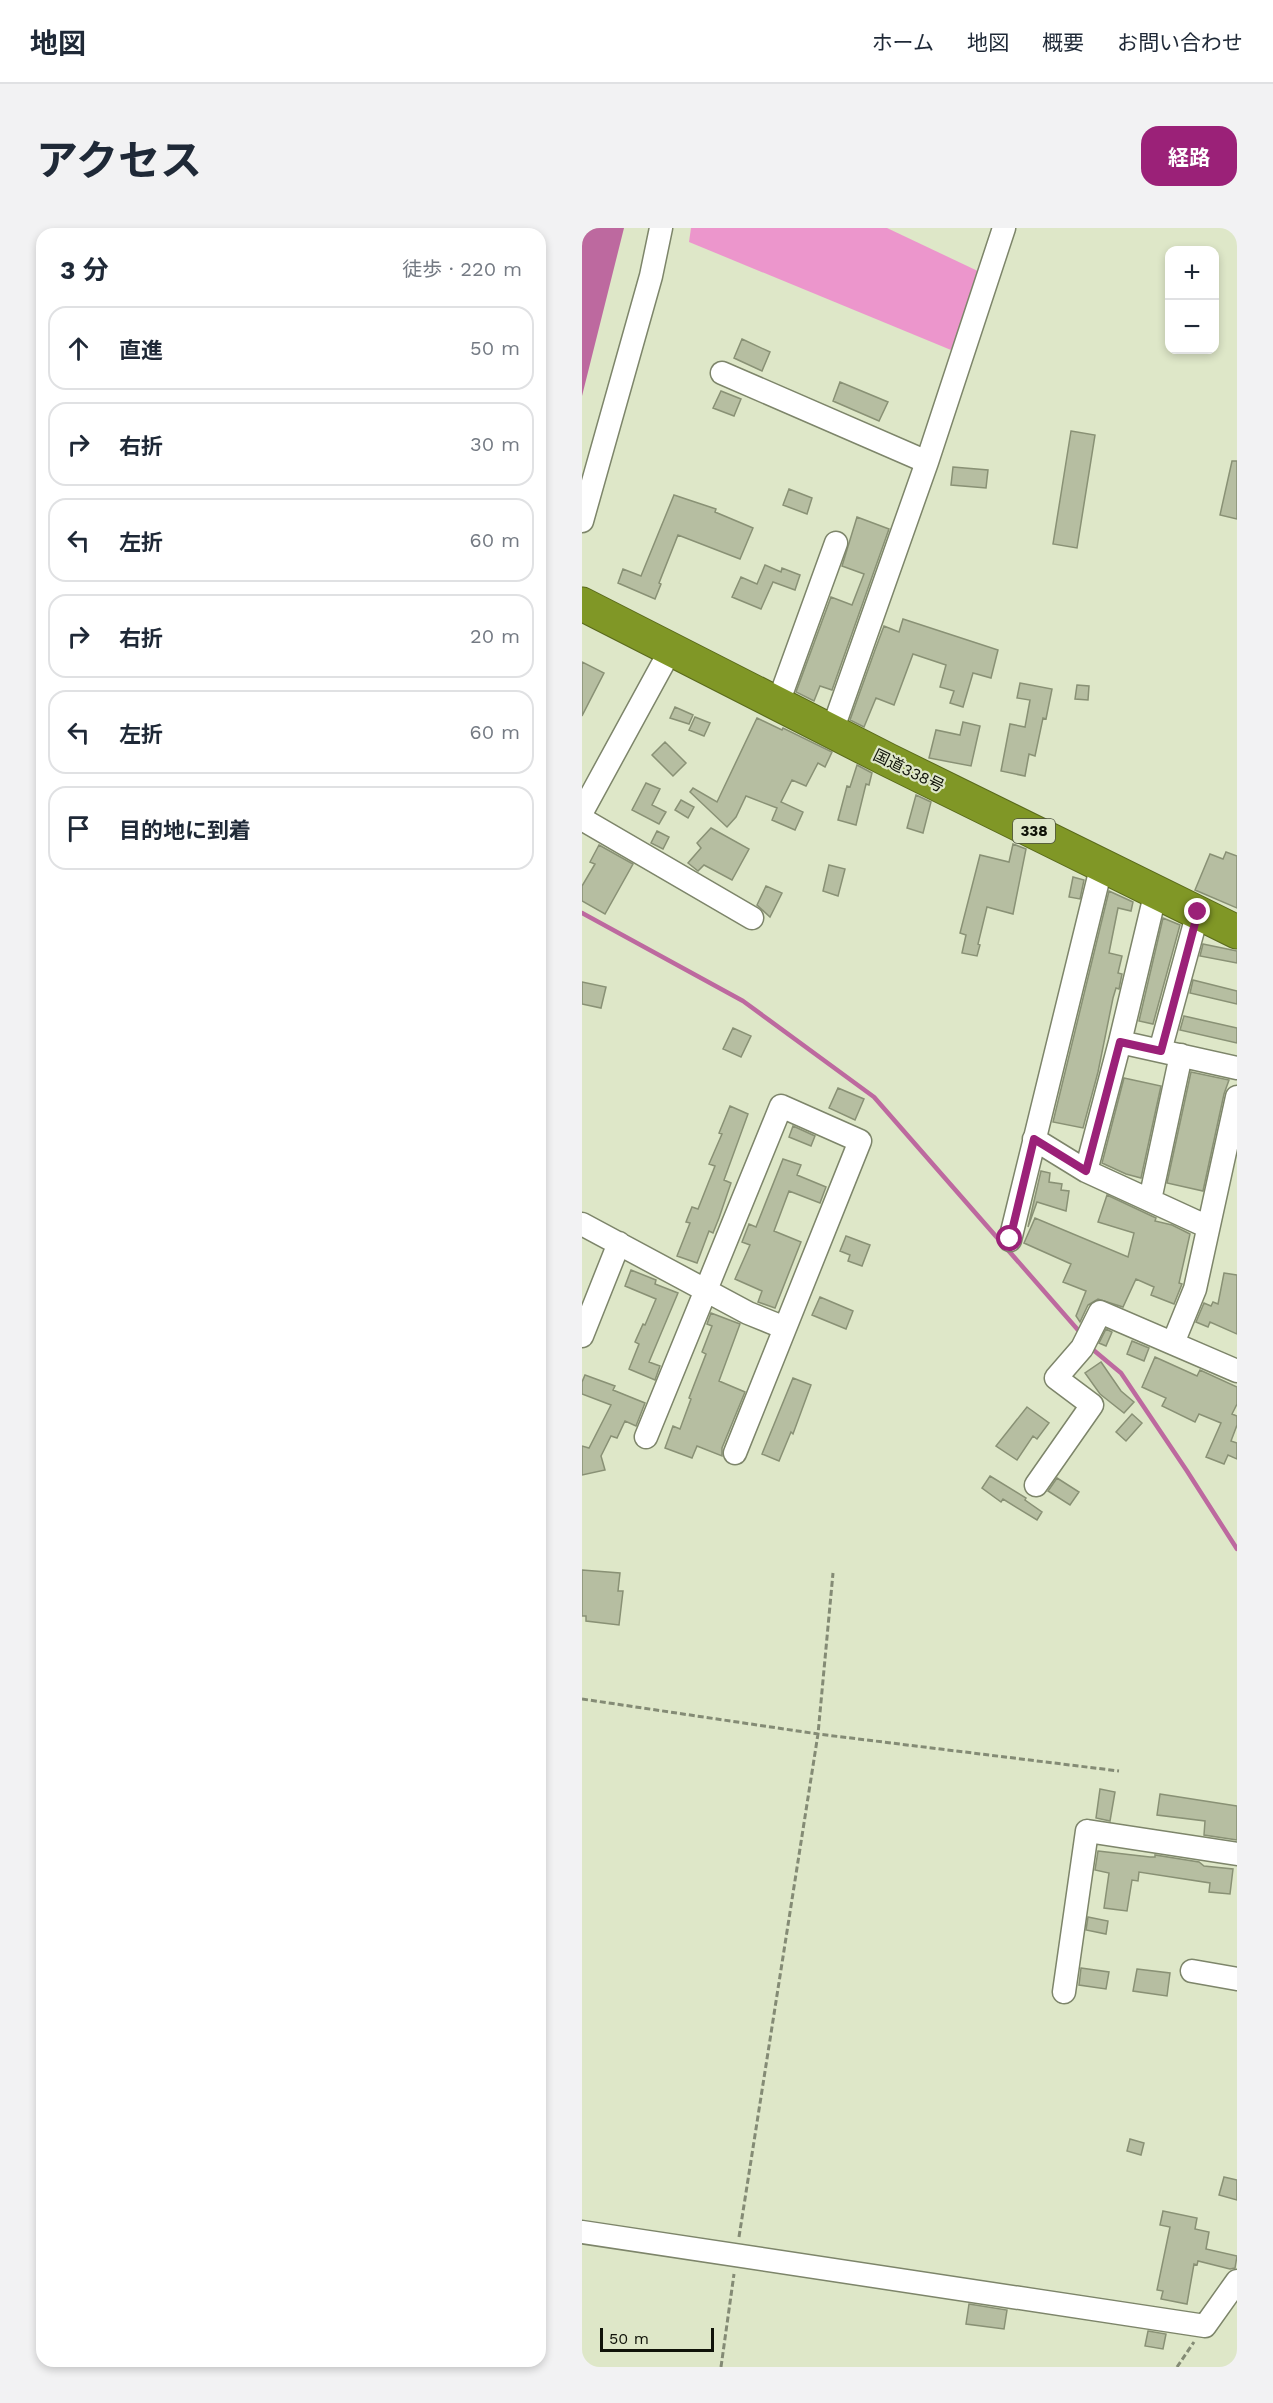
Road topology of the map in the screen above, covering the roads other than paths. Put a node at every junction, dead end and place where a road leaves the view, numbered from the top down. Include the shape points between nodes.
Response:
1 (661, 228) edge
2 (1004, 228) edge
3 (722, 373) dead end
4 (927, 462) junction
5 (582, 521) edge
6 (836, 543) dead end
7 (582, 604) edge
8 (671, 649) junction
9 (777, 703) junction
10 (832, 731) junction
11 (582, 812) edge
12 (582, 819) edge
13 (1102, 864) junction
14 (1156, 891) junction
15 (1198, 912) junction
16 (752, 918) dead end
17 (1237, 932) edge
18 (1120, 1042) junction
19 (1171, 1053) junction
20 (1237, 1068) edge
21 (1237, 1097) edge
22 (1034, 1139) junction
23 (1086, 1171) junction
24 (1150, 1200) junction
25 (582, 1224) edge
26 (1208, 1227) junction
27 (1010, 1239) dead end
28 (619, 1244) junction
29 (705, 1289) junction
30 (785, 1328) junction
31 (582, 1336) edge
32 (1173, 1343) junction
33 (1237, 1371) edge
34 (646, 1437) dead end
35 (735, 1453) dead end
36 (1036, 1485) dead end
37 (1237, 1854) edge
38 (1192, 1971) dead end
39 (1237, 1979) edge
40 (1064, 1992) dead end
41 (582, 2232) edge
42 (1237, 2281) edge

1 - 5 street
2 - 4 street
3 - 4 street
4 - 10 street
6 - 9 street
7 - 8 highway, 国道338号 / 338
8 - 9 highway, 国道338号 / 338
8 - 11 street
9 - 10 highway, 国道338号 / 338
10 - 13 highway, 国道338号 / 338
12 - 16 street
13 - 14 highway, 国道338号 / 338
13 - 22 street
14 - 15 highway, 国道338号 / 338
14 - 18 street
15 - 17 highway, 国道338号 / 338
15 - 19 street
18 - 19 street
18 - 23 street
19 - 20 street
19 - 24 street
21 - 26 street
22 - 23 street
22 - 27 street
23 - 24 street
24 - 26 street
25 - 28 street
26 - 32 street via 1195,1289
28 - 29 street
28 - 31 street
29 - 30 street
29 - 30 street via 782,1106 860,1141
29 - 34 street
30 - 35 street
32 - 33 street
32 - 36 street via 1100,1312 1082,1348 1056,1378 1092,1405
37 - 40 street via 1087,1831
38 - 39 street
41 - 42 street via 1205,2326

